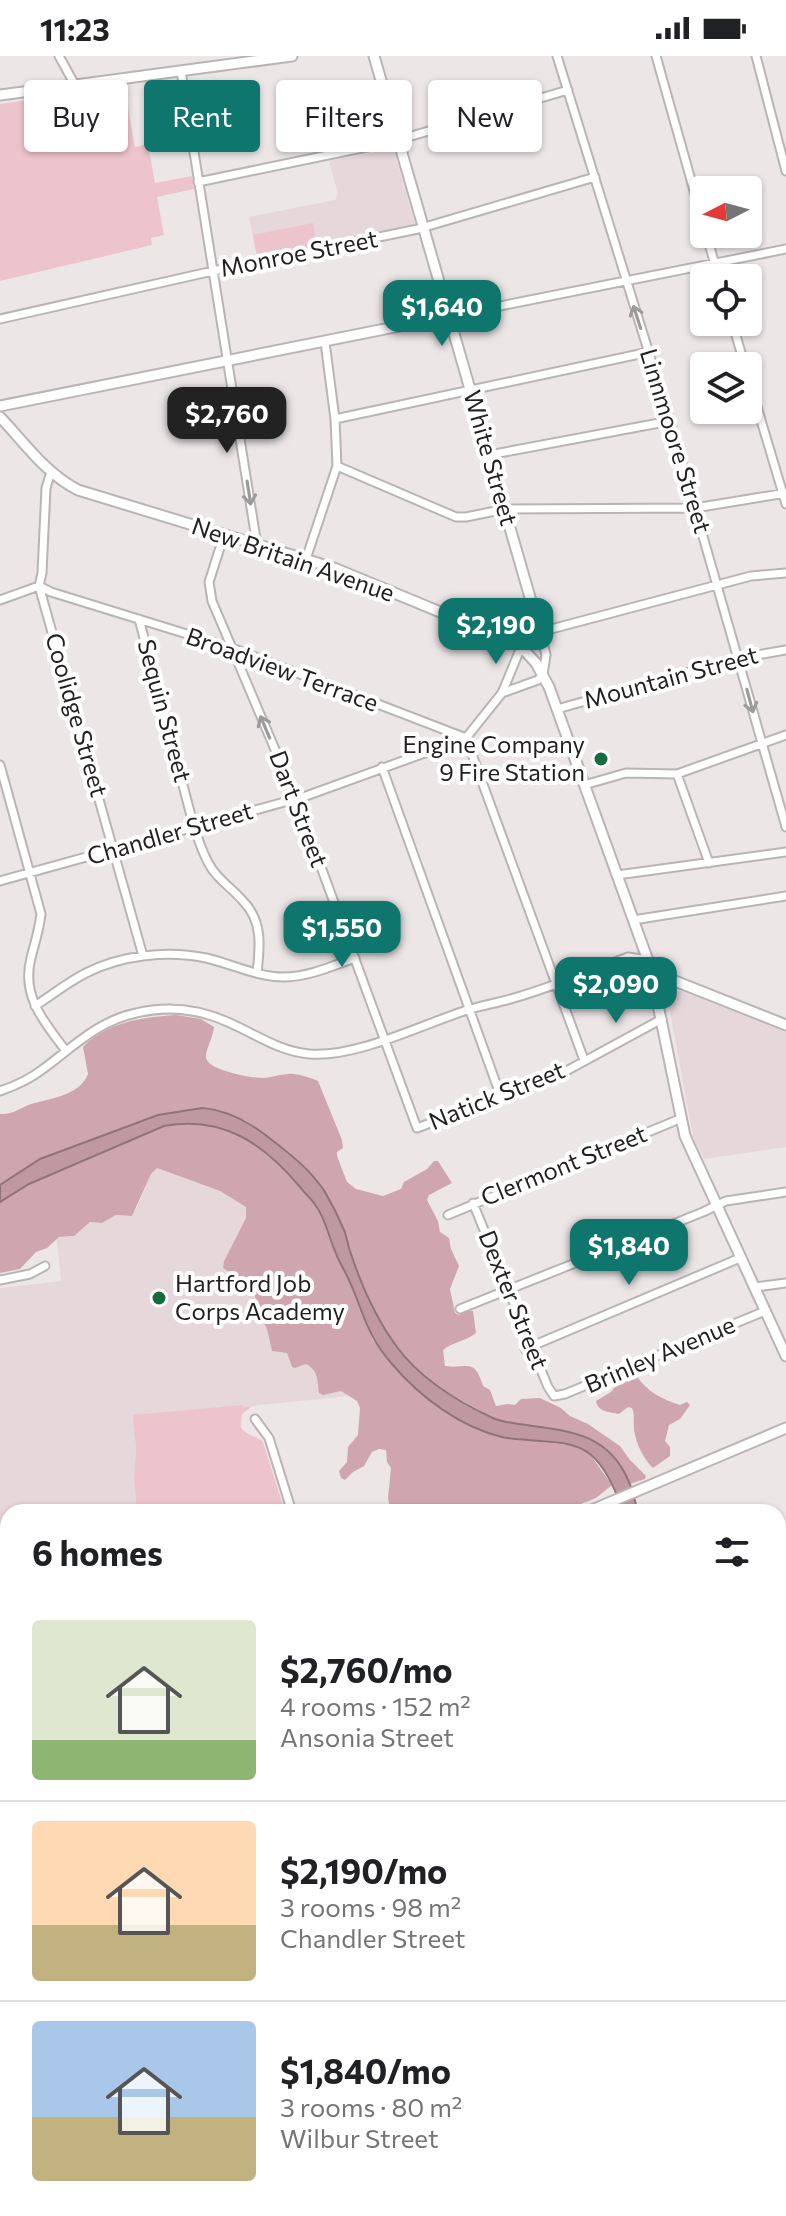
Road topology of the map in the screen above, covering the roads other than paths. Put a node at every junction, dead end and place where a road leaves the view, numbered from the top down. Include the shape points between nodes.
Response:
1 (59, 56) edge
2 (292, 56) edge
3 (374, 56) edge
4 (557, 56) edge
5 (656, 56) edge
6 (756, 56) edge
7 (230, 60) edge
8 (181, 71) junction
9 (72, 80) edge
10 (113, 80) edge
11 (381, 80) edge
12 (568, 90) junction
13 (24, 92) edge
14 (0, 95) edge
15 (412, 136) edge
16 (341, 152) edge
17 (401, 152) edge
18 (786, 171) edge
19 (690, 176) edge
20 (595, 177) junction
21 (198, 182) junction
22 (423, 228) junction
23 (710, 248) edge
24 (786, 249) edge
25 (714, 264) joint
26 (690, 269) edge
27 (213, 271) junction
28 (626, 281) junction
29 (450, 316) junction
30 (0, 319) edge
31 (325, 342) junction
32 (649, 352) junction
33 (227, 361) junction
34 (470, 388) junction
35 (0, 406) edge
36 (0, 417) edge
37 (335, 419) junction
38 (670, 421) junction
39 (762, 422) edge
40 (489, 455) junction
41 (337, 466) junction
42 (51, 472) junction
43 (784, 493) edge
44 (786, 504) edge
45 (695, 508) junction
46 (505, 509) junction
47 (224, 535) junction
48 (257, 545) junction
49 (306, 559) junction
50 (786, 573) edge
51 (718, 585) junction
52 (39, 586) junction
53 (0, 600) edge
54 (139, 619) junction
55 (540, 632) junction
56 (521, 647) junction
57 (232, 648) junction
58 (786, 650) edge
59 (739, 658) junction
60 (543, 675) junction
61 (502, 693) junction
62 (557, 709) junction
63 (786, 735) edge
64 (466, 738) junction
65 (762, 744) junction
66 (0, 765) edge
67 (382, 767) junction
68 (677, 774) junction
69 (584, 785) junction
70 (296, 799) junction
71 (194, 827) junction
72 (786, 827) edge
73 (113, 850) junction
74 (786, 852) edge
75 (709, 863) junction
76 (30, 873) junction
77 (617, 875) junction
78 (0, 881) edge
79 (786, 896) edge
80 (633, 920) junction
81 (143, 956) junction
82 (355, 958) junction
83 (650, 966) junction
84 (257, 973) junction
85 (557, 983) junction
86 (35, 1006) junction
87 (470, 1009) junction
88 (662, 1019) junction
89 (786, 1025) edge
90 (384, 1039) junction
91 (66, 1051) junction
92 (584, 1060) junction
93 (0, 1091) edge
94 (501, 1097) junction
95 (682, 1118) junction
96 (417, 1128) joint
97 (786, 1192) edge
98 (473, 1203) junction
99 (715, 1205) junction
100 (448, 1215) dead end
101 (740, 1258) junction
102 (45, 1266) dead end
103 (0, 1280) edge
104 (786, 1283) edge
105 (755, 1287) junction
106 (510, 1291) junction
107 (460, 1309) dead end
108 (765, 1311) junction
109 (528, 1347) junction
110 (786, 1356) edge
111 (554, 1396) joint
112 (255, 1419) dead end
113 (786, 1428) edge
114 (290, 1504) edge
115 (608, 1504) edge

1 - 9 street
2 - 7 main road
3 - 11 main road, White Street
4 - 12 street, Linnmoore Street
5 - 19 street
6 - 18 street
7 - 8 main road
8 - 10 main road
8 - 21 street
12 - 15 street
12 - 20 street, Linnmoore Street
13 - 14 main road
16 - 21 street
17 - 22 main road, White Street
20 - 22 street, Monroe Street
20 - 28 street, Linnmoore Street
21 - 27 street
22 - 27 street, Monroe Street
22 - 29 main road, White Street
23 - 25 street
24 - 25 street
26 - 28 street
27 - 30 street, Monroe Street
27 - 33 street
28 - 29 street
32 -> 28 street, Linnmoore Street
29 - 31 main road
29 - 34 main road, White Street
31 - 33 main road
31 - 37 street
32 - 34 street
32 - 38 street, Linnmoore Street
33 - 35 main road
33 -> 48 street
34 - 37 street
34 - 40 main road, White Street
36 - 42 main road, New Britain Avenue
37 - 41 street
38 - 40 street
38 - 45 street, Linnmoore Street
39 - 43 street
40 - 46 main road, White Street
41 - 46 street via 456,517
41 - 49 street
42 - 47 main road, New Britain Avenue via 78,490
42 - 52 street, Coolidge Street
43 - 44 street
43 - 45 street
45 - 46 street
45 - 51 street, Linnmoore Street
46 - 55 main road, White Street
47 - 48 main road, New Britain Avenue
47 - 57 street, Dart Street via 209,582
48 - 49 main road, New Britain Avenue
49 - 56 main road, New Britain Avenue
50 - 51 street
51 - 55 street
51 - 59 street, Linnmoore Street
52 - 53 street
52 - 54 street, Broadview Terrace
52 - 73 street, Coolidge Street
54 - 57 street, Broadview Terrace
54 - 71 street, Sequin Street
55 - 56 main road via 526,637
55 - 60 street, White Street via 546,655
56 - 60 main road, New Britain Avenue
56 - 61 street
57 - 64 street, Broadview Terrace
70 -> 57 street, Dart Street
58 - 59 street, Mountain Street
59 - 62 street, Mountain Street
59 -> 65 street, Linnmoore Street
60 - 61 street
60 - 62 main road, New Britain Avenue
61 - 64 street
62 - 69 main road, New Britain Avenue
63 - 65 street
64 - 67 street, Chandler Street
64 - 85 street
65 - 68 street
65 - 72 street, Linnmoore Street
66 - 76 street
67 - 70 street, Chandler Street
67 - 87 street
68 - 69 street via 626,773
68 - 75 street
69 - 77 main road, New Britain Avenue
70 - 71 street, Chandler Street
70 - 82 street, Dart Street
71 - 73 street, Chandler Street
71 - 84 street, Sequin Street via 210,867 252,912 259,936
73 - 76 street, Chandler Street
73 - 81 street, Coolidge Street
74 - 75 street
75 - 77 street
76 - 78 street, Chandler Street
76 - 86 street via 41,914 28,976
77 - 80 main road, New Britain Avenue
79 - 80 street
80 - 83 main road, New Britain Avenue
81 - 84 street via 205,958
81 - 86 street via 89,971
82 - 84 street via 311,973
82 - 90 street, Dart Street
83 - 85 street via 628,957
83 - 88 main road, New Britain Avenue
83 - 89 main road
85 - 87 street
85 - 92 street
86 - 91 street
87 - 90 street
87 - 94 street
88 - 92 street, Natick Street
88 - 95 main road, New Britain Avenue
90 - 91 street via 326,1055 306,1054 198,1011 164,1008 107,1022
90 - 96 street, Dart Street
91 - 93 street via 33,1077
92 - 94 street, Natick Street
94 - 96 street, Natick Street
95 - 98 street, Clermont Street
95 - 99 main road, New Britain Avenue
97 - 99 street
98 - 100 street, Clermont Street
98 - 106 street, Dexter Street
99 - 101 main road, New Britain Avenue
99 - 106 street
101 - 105 main road, New Britain Avenue
101 - 109 street
102 - 103 street
104 - 105 street
105 - 108 main road, New Britain Avenue
106 - 107 street
106 - 109 street, Dexter Street
108 - 110 main road, New Britain Avenue
108 - 111 street, Brinley Avenue
109 - 111 street, Dexter Street
112 - 114 street via 269,1438
113 - 115 main road

